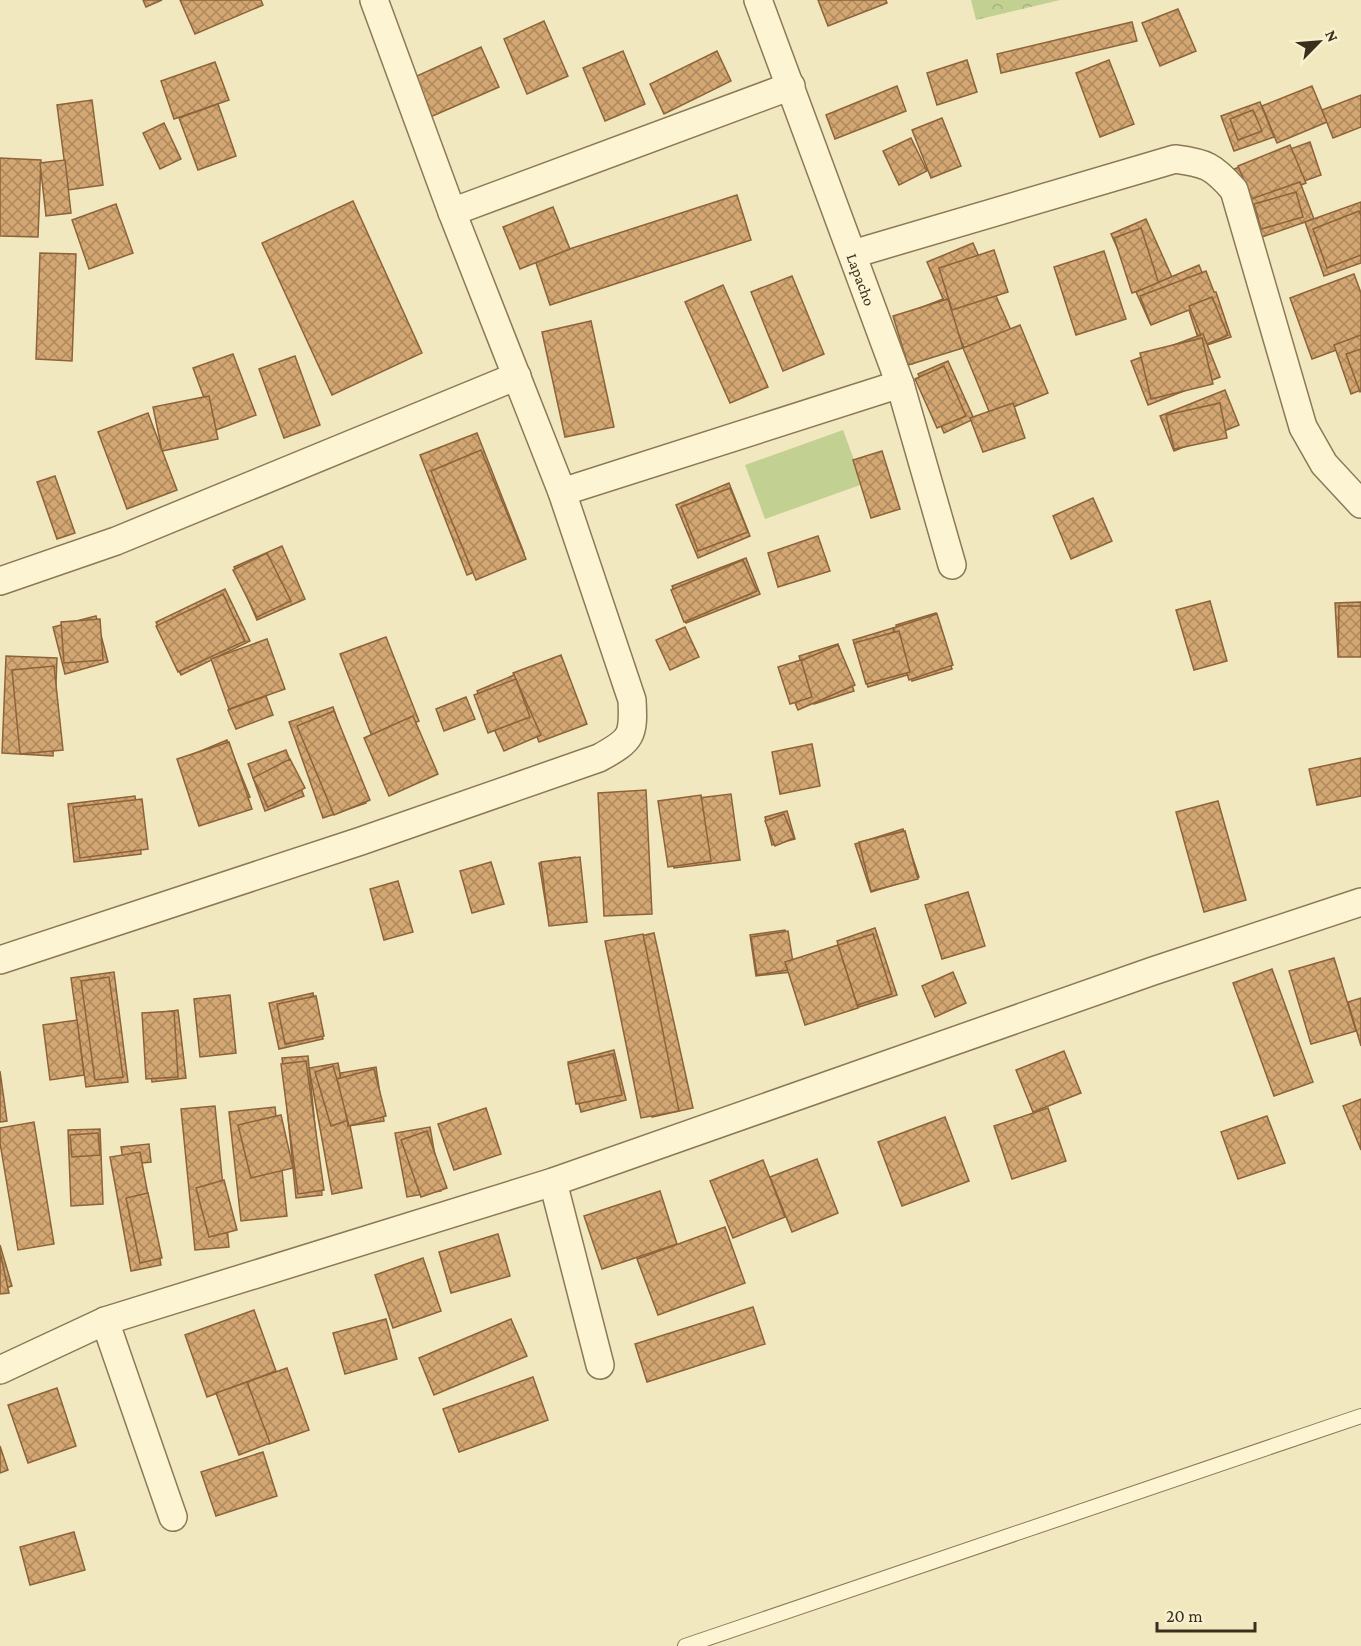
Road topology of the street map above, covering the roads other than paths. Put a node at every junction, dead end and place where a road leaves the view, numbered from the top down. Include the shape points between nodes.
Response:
1 (374, 0) edge
2 (758, 0) edge
3 (791, 86) junction
4 (452, 212) junction
5 (852, 254) junction
6 (517, 376) junction
7 (900, 384) junction
8 (562, 492) junction
9 (1361, 504) edge
10 (952, 565) dead end
11 (0, 581) edge
12 (1361, 902) edge
13 (0, 960) edge
14 (553, 1182) junction
15 (105, 1321) junction
16 (600, 1365) dead end
17 (0, 1370) edge
18 (1361, 1416) edge
19 (173, 1517) dead end
20 (685, 1646) edge

1 - 4 street
2 - 3 street, Lapacho
3 - 4 street
3 - 5 street, Lapacho
4 - 6 street
5 - 7 street, Lapacho
5 - 9 street via 1175,159 1200,162 1219,173 1234,190 1304,427 1324,464
6 - 8 street
6 - 11 street via 116,541
7 - 8 street
7 - 10 street, Lapacho
8 - 13 street via 632,700 633,726 622,746 599,758 361,841
12 - 14 street
14 - 15 street
14 - 16 street
15 - 17 street
15 - 19 street
18 - 20 lane

